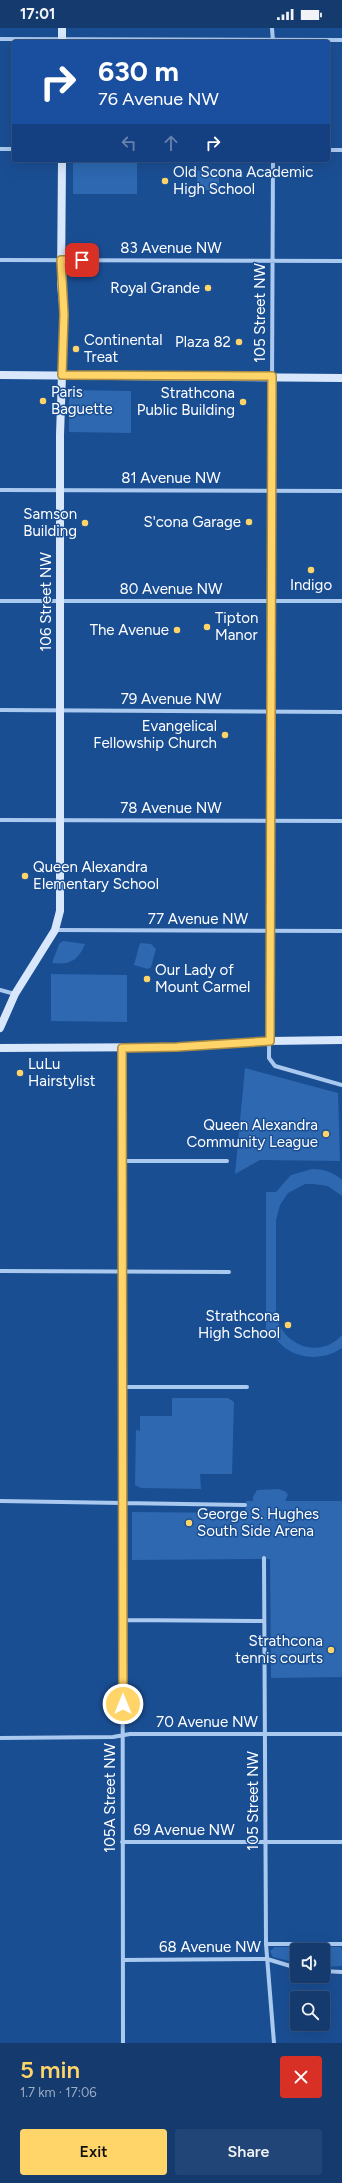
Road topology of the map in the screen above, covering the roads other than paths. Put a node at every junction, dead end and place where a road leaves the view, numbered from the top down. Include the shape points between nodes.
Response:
1 (62, 28) edge
2 (272, 28) edge
3 (0, 39) edge
4 (31, 40) edge
5 (62, 40) edge
6 (273, 40) edge
7 (330, 40) edge
8 (342, 40) edge
9 (0, 149) edge
10 (12, 149) edge
11 (330, 150) edge
12 (342, 150) edge
13 (62, 162) edge
14 (273, 162) edge
15 (0, 260) edge
16 (61, 260) junction
17 (272, 260) junction
18 (342, 261) edge
19 (0, 374) edge
20 (62, 375) junction
21 (272, 376) junction
22 (341, 376) edge
23 (0, 490) edge
24 (60, 490) junction
25 (271, 491) junction
26 (342, 491) edge
27 (0, 600) edge
28 (60, 601) junction
29 (271, 601) junction
30 (342, 602) edge
31 (0, 710) edge
32 (60, 710) junction
33 (271, 711) junction
34 (342, 712) edge
35 (0, 820) edge
36 (60, 820) junction
37 (270, 820) junction
38 (342, 821) edge
39 (55, 930) junction
40 (269, 931) junction
41 (342, 932) edge
42 (0, 990) edge
43 (15, 994) junction
44 (0, 1028) edge
45 (342, 1040) edge
46 (270, 1041) junction
47 (0, 1048) edge
48 (122, 1048) junction
49 (342, 1085) edge
50 (122, 1161) junction
51 (227, 1161) dead end
52 (0, 1271) edge
53 (123, 1272) junction
54 (229, 1272) dead end
55 (123, 1387) junction
56 (247, 1387) dead end
57 (0, 1501) edge
58 (123, 1503) junction
59 (246, 1505) dead end
60 (264, 1558) dead end
61 (123, 1620) junction
62 (264, 1621) junction
63 (264, 1734) junction
64 (342, 1734) edge
65 (122, 1736) junction
66 (0, 1738) edge
67 (122, 1842) junction
68 (265, 1842) junction
69 (342, 1842) edge
70 (266, 1944) junction
71 (342, 1944) edge
72 (267, 1959) junction
73 (123, 1960) junction
74 (290, 1966) edge
75 (330, 1971) edge
76 (342, 1972) edge
77 (123, 2043) edge
78 (274, 2043) edge

1 - 5 street
2 - 6 street
3 - 4 street
7 - 8 street
9 - 10 street
11 - 12 street
13 - 16 street, 106 Street NW
14 - 17 street, 105 Street NW
15 - 16 street, 83 Avenue NW
16 - 17 street, 83 Avenue NW
16 - 20 street, 106 Street NW via 64,314
17 - 18 street, 83 Avenue NW
17 - 21 street, 105 Street NW
19 - 20 street
20 - 21 street
20 - 24 street, 106 Street NW
21 - 22 street
21 - 25 street, 105 Street NW
23 - 24 street, 81 Avenue NW
24 - 25 street, 81 Avenue NW
24 - 28 street, 106 Street NW
25 - 26 street, 81 Avenue NW
25 - 29 street, 105 Street NW
27 - 28 street, 80 Avenue NW
28 - 29 street, 80 Avenue NW
28 - 32 street, 106 Street NW
29 - 30 street, 80 Avenue NW
29 - 33 street, 105 Street NW
31 - 32 street, 79 Avenue NW
32 - 33 street, 79 Avenue NW
32 - 36 street, 106 Street NW
33 - 34 street, 79 Avenue NW
33 - 37 street, 105 Street NW
35 - 36 street, 78 Avenue NW
36 - 37 street, 78 Avenue NW
36 - 39 street, 106 Street NW via 60,911
37 - 38 street, 78 Avenue NW
37 - 40 street, 105 Street NW
39 - 40 street, 77 Avenue NW
39 - 43 street, 106 Street NW
40 - 41 street, 77 Avenue NW
40 - 46 street, 105 Street NW
42 - 43 street
43 - 44 street, 106 Street NW
45 - 46 street
46 - 48 street
46 - 49 street, 105 Street NW via 269,1058 273,1064
47 - 48 street
48 - 50 street, 105A Street NW
50 - 51 street
50 - 53 street, 105A Street NW
52 - 53 street
53 - 54 street
53 - 55 street, 105A Street NW
55 - 56 street
55 - 58 street, 105A Street NW
57 - 58 street
58 - 59 street
58 - 61 street, 105A Street NW
60 - 62 street, 105 Street NW
61 - 62 street
61 - 65 street, 105A Street NW
62 - 63 street, 105 Street NW
63 - 64 street, 70 Avenue NW
63 - 65 street, 70 Avenue NW
63 - 68 street, 105 Street NW
65 - 66 street, 70 Avenue NW
65 - 67 street, 105A Street NW
67 - 68 street, 69 Avenue NW
67 - 73 street, 105A Street NW
68 - 69 street, 69 Avenue NW
68 - 70 street, 105 Street NW
70 - 71 street, 68 Avenue NW
70 - 72 street, 105 Street NW
72 - 73 street, 68 Avenue NW
72 - 74 street, 68 Avenue NW
72 - 78 street, 105 Street NW
73 - 77 street, 105A Street NW
75 - 76 street

